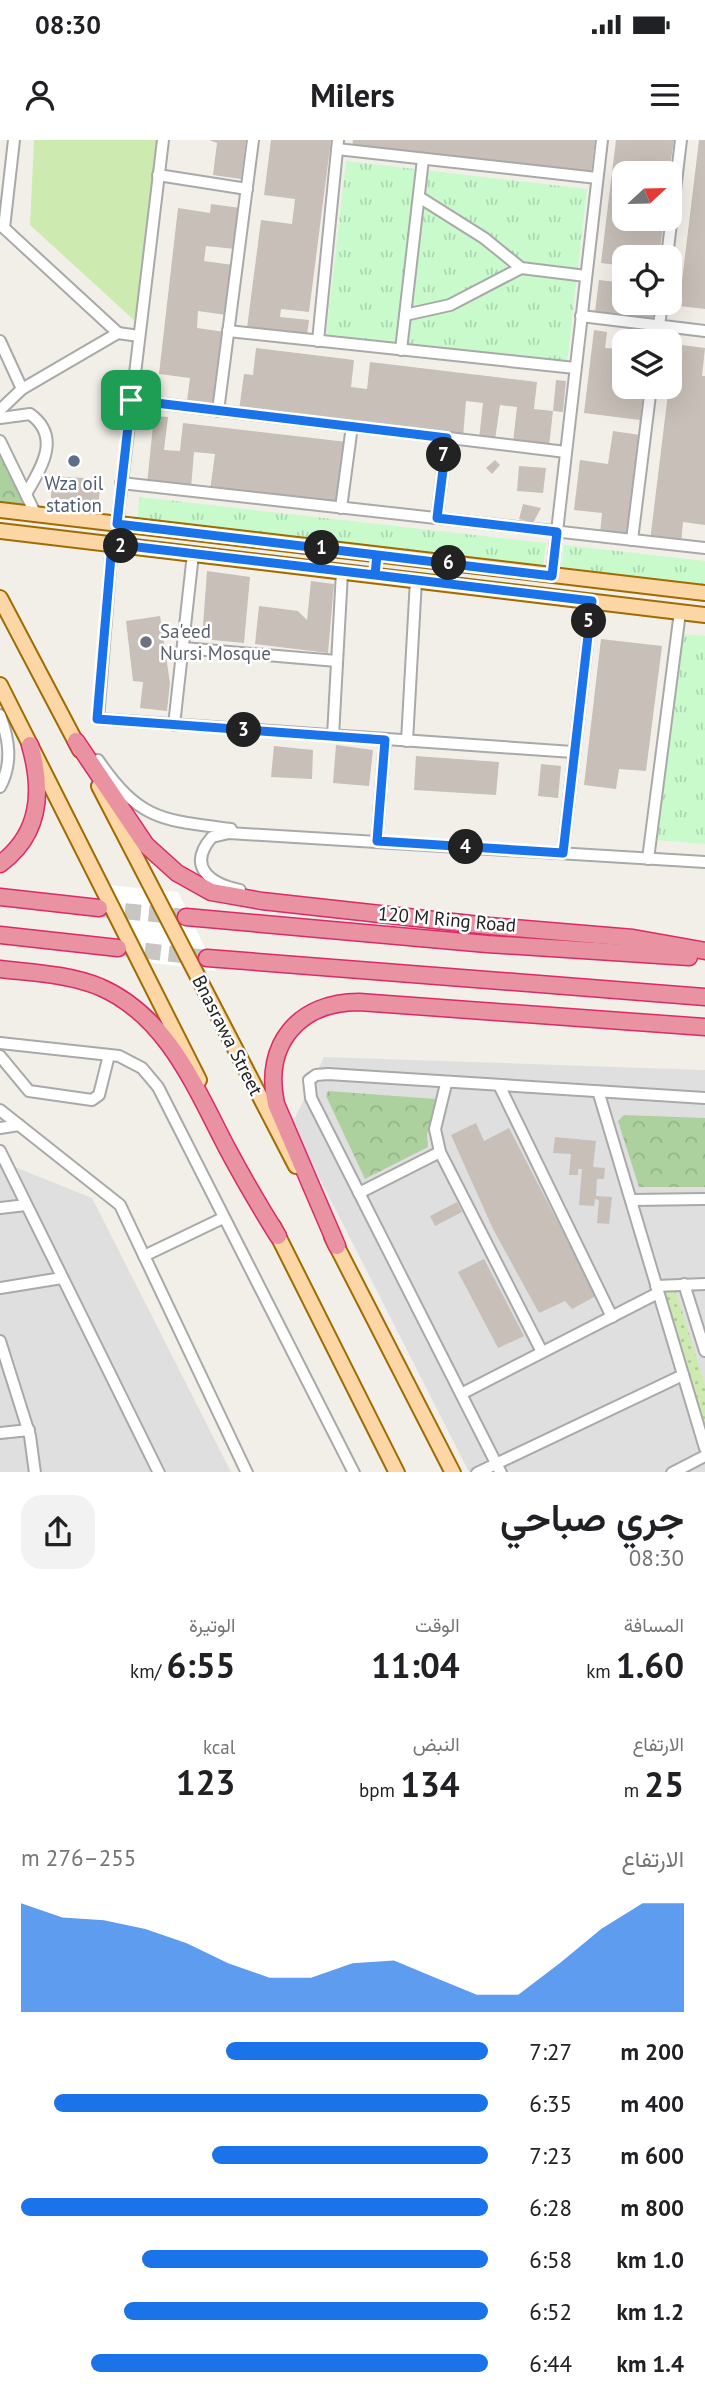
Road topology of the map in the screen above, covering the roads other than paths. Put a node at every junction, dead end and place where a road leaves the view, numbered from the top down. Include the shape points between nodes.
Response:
1 (14, 140) edge
2 (163, 140) edge
3 (253, 140) edge
4 (602, 140) edge
5 (681, 140) edge
6 (338, 145) edge
7 (423, 159) junction
8 (158, 175) junction
9 (597, 178) junction
10 (247, 189) junction
11 (419, 197) junction
12 (2, 229) edge
13 (668, 245) edge
14 (521, 268) junction
15 (586, 276) junction
16 (405, 315) junction
17 (660, 315) edge
18 (581, 316) junction
19 (659, 326) junction
20 (659, 329) edge
21 (228, 331) junction
22 (705, 331) edge
23 (118, 333) junction
24 (139, 336) junction
25 (0, 341) edge
26 (318, 341) junction
27 (401, 350) junction
28 (575, 368) junction
29 (22, 388) junction
30 (650, 399) edge
31 (131, 400) junction
32 (0, 410) edge
33 (218, 411) junction
34 (0, 418) edge
35 (352, 426) junction
36 (447, 438) junction
37 (0, 441) edge
38 (565, 452) junction
39 (121, 483) junction
40 (26, 494) junction
41 (341, 508) junction
42 (0, 510) edge
43 (36, 515) junction
44 (437, 518) junction
45 (117, 524) junction
46 (0, 531) edge
47 (557, 532) junction
48 (632, 540) junction
49 (112, 544) junction
50 (705, 548) edge
51 (193, 554) junction
52 (377, 555) junction
53 (342, 572) junction
54 (375, 575) junction
55 (552, 576) junction
56 (416, 580) junction
57 (705, 593) edge
58 (0, 598) edge
59 (592, 601) junction
60 (680, 612) junction
61 (705, 615) edge
62 (183, 648) junction
63 (337, 661) junction
64 (0, 684) edge
65 (51, 692) junction
66 (0, 715) edge
67 (174, 725) junction
68 (333, 736) junction
69 (385, 740) junction
70 (76, 741) junction
71 (407, 741) junction
72 (30, 745) junction
73 (573, 752) junction
74 (0, 786) edge
75 (290, 836) junction
76 (377, 841) junction
77 (563, 853) junction
78 (648, 859) junction
79 (705, 862) edge
80 (0, 864) edge
81 (0, 897) edge
82 (99, 908) tunnel mouth
83 (336, 908) junction
84 (186, 917) tunnel mouth
85 (0, 935) edge
86 (118, 948) tunnel mouth
87 (705, 951) edge
88 (207, 958) tunnel mouth
89 (705, 958) edge
90 (0, 970) edge
91 (705, 997) edge
92 (705, 1027) edge
93 (0, 1043) edge
94 (109, 1055) junction
95 (0, 1056) edge
96 (446, 1084) junction
97 (500, 1087) junction
98 (599, 1094) junction
99 (705, 1098) edge
100 (0, 1110) edge
101 (19, 1125) junction
102 (0, 1128) edge
103 (0, 1150) edge
104 (440, 1152) junction
105 (359, 1193) junction
106 (705, 1199) edge
107 (631, 1200) junction
108 (26, 1205) junction
109 (0, 1208) edge
110 (223, 1218) junction
111 (278, 1236) junction
112 (337, 1246) junction
113 (144, 1255) junction
114 (62, 1279) junction
115 (684, 1284) junction
116 (705, 1284) edge
117 (0, 1288) edge
118 (657, 1290) junction
119 (612, 1317) junction
120 (0, 1342) edge
121 (705, 1351) edge
122 (542, 1352) junction
123 (683, 1375) junction
124 (461, 1394) junction
125 (29, 1430) junction
126 (0, 1433) edge
127 (705, 1448) edge
128 (705, 1456) edge
129 (499, 1468) edge
130 (35, 1472) edge
131 (159, 1472) edge
132 (247, 1472) edge
133 (354, 1472) edge
134 (397, 1472) edge
135 (453, 1472) edge
136 (477, 1472) edge
137 (672, 1472) edge

1 - 12 street
2 - 8 street
3 - 10 street
4 - 9 street
5 - 13 street
6 - 7 street
6 - 26 street
7 - 9 street
7 - 11 street
8 - 10 street
8 - 24 street
9 - 15 street
10 - 21 street
11 - 14 street
11 - 16 street
12 - 23 street
14 - 15 street
14 - 16 street via 450,305
15 - 18 street
16 - 27 street
17 - 19 street
18 - 19 street
18 - 28 street
19 - 20 street
19 - 22 street
21 - 26 street
21 - 33 street
23 - 24 street
23 - 29 street
24 - 31 street
25 - 29 street
26 - 27 street
27 - 28 street
28 - 38 street
29 - 32 street
30 - 48 street
31 - 33 street
31 - 39 street
33 - 35 street
34 - 40 street via 30,414 41,422 48,438 46,459
35 - 36 street
35 - 41 street
36 - 38 street
36 - 44 street
37 - 40 street
38 - 47 street
39 - 41 street
39 - 45 street
40 - 43 street
41 - 44 street
42 - 43 main road
43 - 45 main road
44 - 47 street
45 - 52 main road
46 - 49 main road
47 - 48 street
47 - 55 street
48 - 50 street
49 - 51 main road
49 - 67 street via 97,719
51 - 53 main road
51 - 62 street
52 - 54 main road
52 - 55 main road
53 - 54 main road
53 - 63 street
54 - 56 main road
55 - 57 main road
56 - 59 main road
56 - 71 street
58 - 65 main road, Bnasrawa Street
59 - 60 main road
59 - 73 street
60 - 61 main road
60 - 78 street
62 - 63 street
62 - 67 street
63 - 68 street
64 - 72 main road
65 - 70 main road, Bnasrawa Street
65 - 75 street via 114,782 139,807 162,819
66 - 74 street via 9,754
67 - 68 street
68 - 69 street
69 - 71 street
69 - 76 street
70 - 83 highway via 146,845 189,881 227,897
70 - 112 main road, Bnasrawa Street
71 - 73 street
72 - 80 highway via 39,790 34,821 16,851
72 - 111 main road
73 - 77 street
75 - 76 street
75 - 83 street via 212,837 203,850 204,872 215,883 235,889
76 - 77 street
77 - 78 street
78 - 79 street
81 - 82 highway
83 - 87 highway via 633,938
84 - 89 highway, 120 M Ring Road
85 - 86 highway
88 - 91 highway
90 - 111 highway via 88,983 120,998 147,1020 179,1059
92 - 112 highway via 359,1002 337,1003 312,1012 280,1045 272,1068 272,1087
93 - 94 street
94 - 95 street via 99,1095 92,1100 30,1091
94 - 110 street via 142,1068 158,1087
96 - 97 street
96 - 104 street via 435,1129
96 - 105 street via 328,1074 309,1080 311,1098
97 - 98 street
97 - 119 street
98 - 99 street
98 - 107 street
100 - 101 street
101 - 102 street
101 - 113 street via 120,1205
103 - 108 street
104 - 105 street
104 - 122 street
105 - 124 street
106 - 107 street
107 - 118 street
108 - 109 street
108 - 114 street
110 - 113 street
110 - 133 street
111 - 134 main road
112 - 135 main road, Bnasrawa Street
113 - 132 street
114 - 117 street
114 - 131 street
115 - 116 street
115 - 118 street
115 - 121 street
118 - 119 street
118 - 123 street
119 - 122 street
120 - 125 street
122 - 124 street
123 - 127 street
123 - 129 street
124 - 129 street
125 - 126 street
125 - 130 street
128 - 137 street
129 - 136 street

